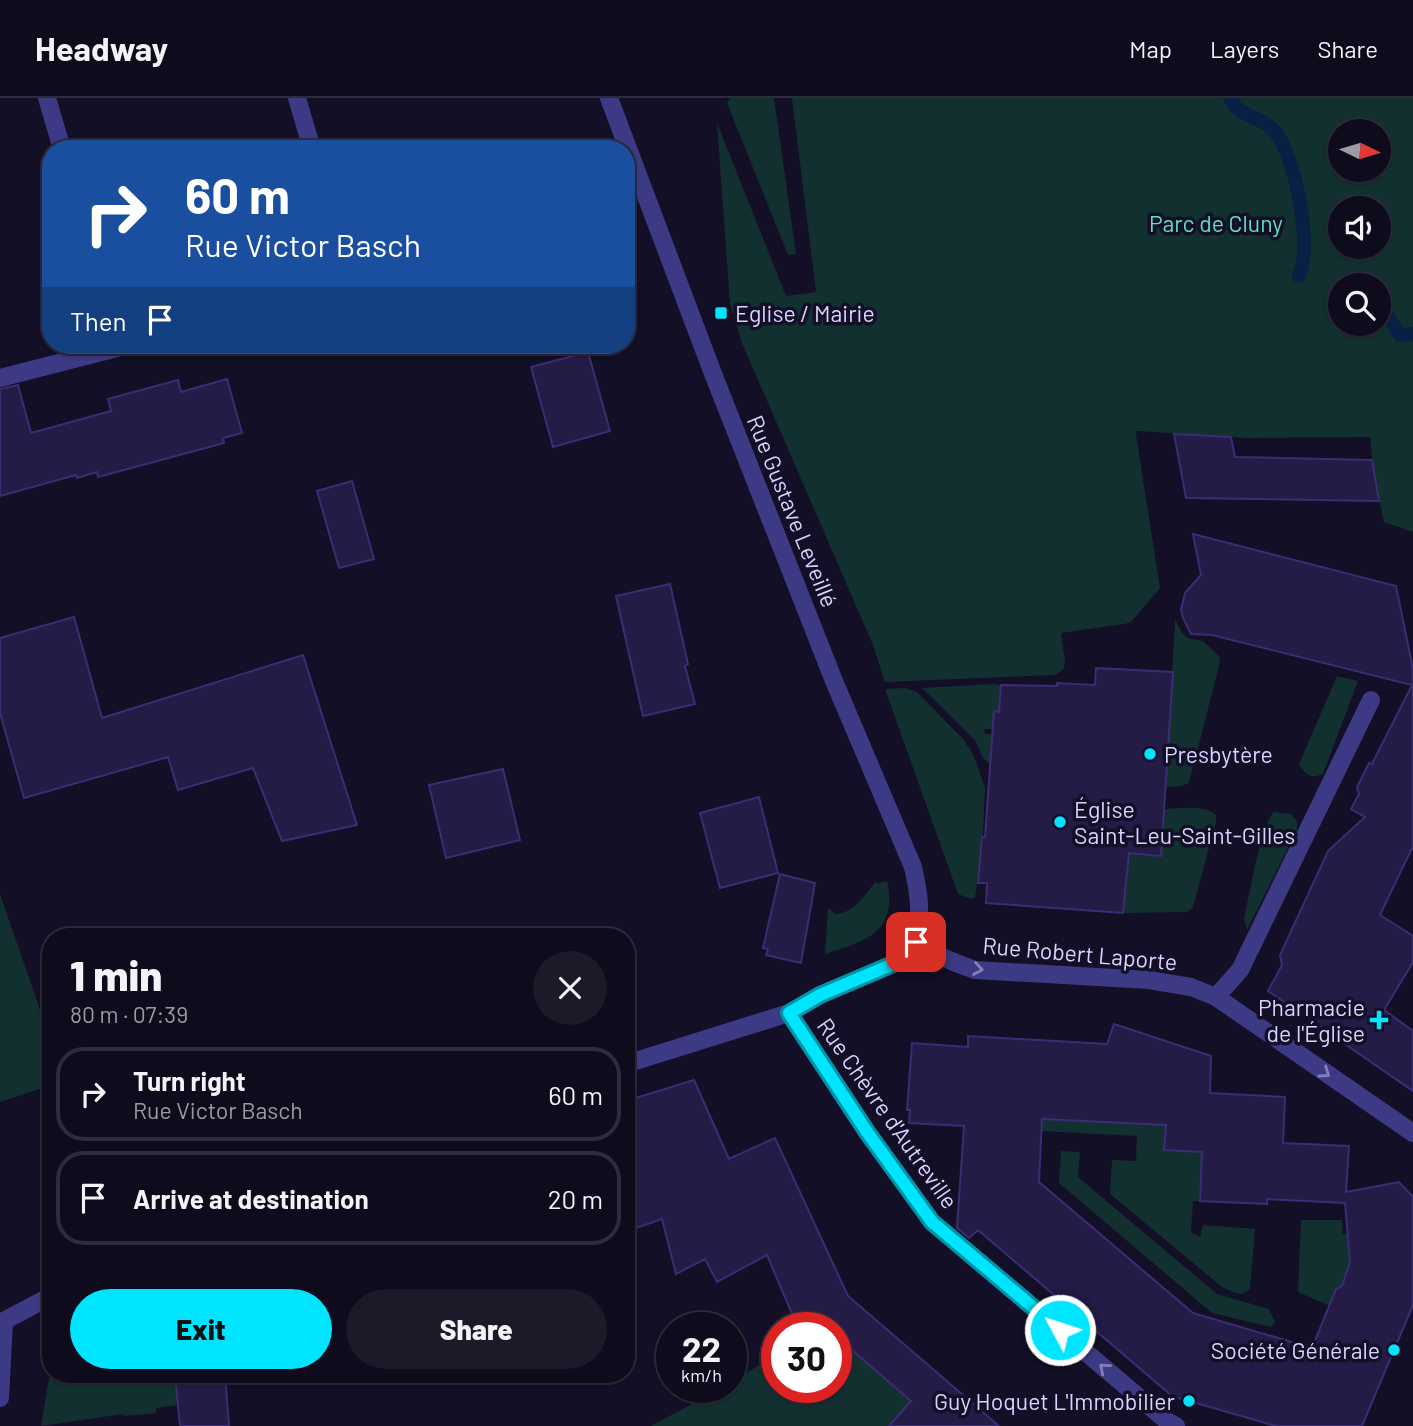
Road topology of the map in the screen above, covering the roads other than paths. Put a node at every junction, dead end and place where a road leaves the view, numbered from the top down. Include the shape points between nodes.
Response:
1 (47, 98) edge
2 (298, 98) edge
3 (609, 98) edge
4 (59, 140) edge
5 (310, 140) edge
6 (625, 140) edge
7 (635, 167) edge
8 (94, 354) edge
9 (0, 378) edge
10 (1371, 699) dead end
11 (916, 942) junction
12 (1216, 997) junction
13 (789, 1013) junction
14 (635, 1061) edge
15 (1413, 1133) edge
16 (42, 1301) edge
17 (2, 1322) edge
18 (0, 1398) edge
19 (1176, 1426) edge

1 - 4 street
2 - 5 street
3 - 6 street, Rue Gustave Leveillé
7 - 11 street, Rue Gustave Leveillé via 834,681 913,867 920,898
8 - 9 street
10 - 12 street via 1240,971
11 -> 12 street, Rue Robert Laporte via 975,970 1149,980 1191,987
11 - 13 street via 893,964
12 -> 15 street, Rue Robert Laporte
13 - 14 street
19 -> 13 street, Rue Chèvre d'Autreville via 932,1222
16 - 17 street
17 - 18 street

